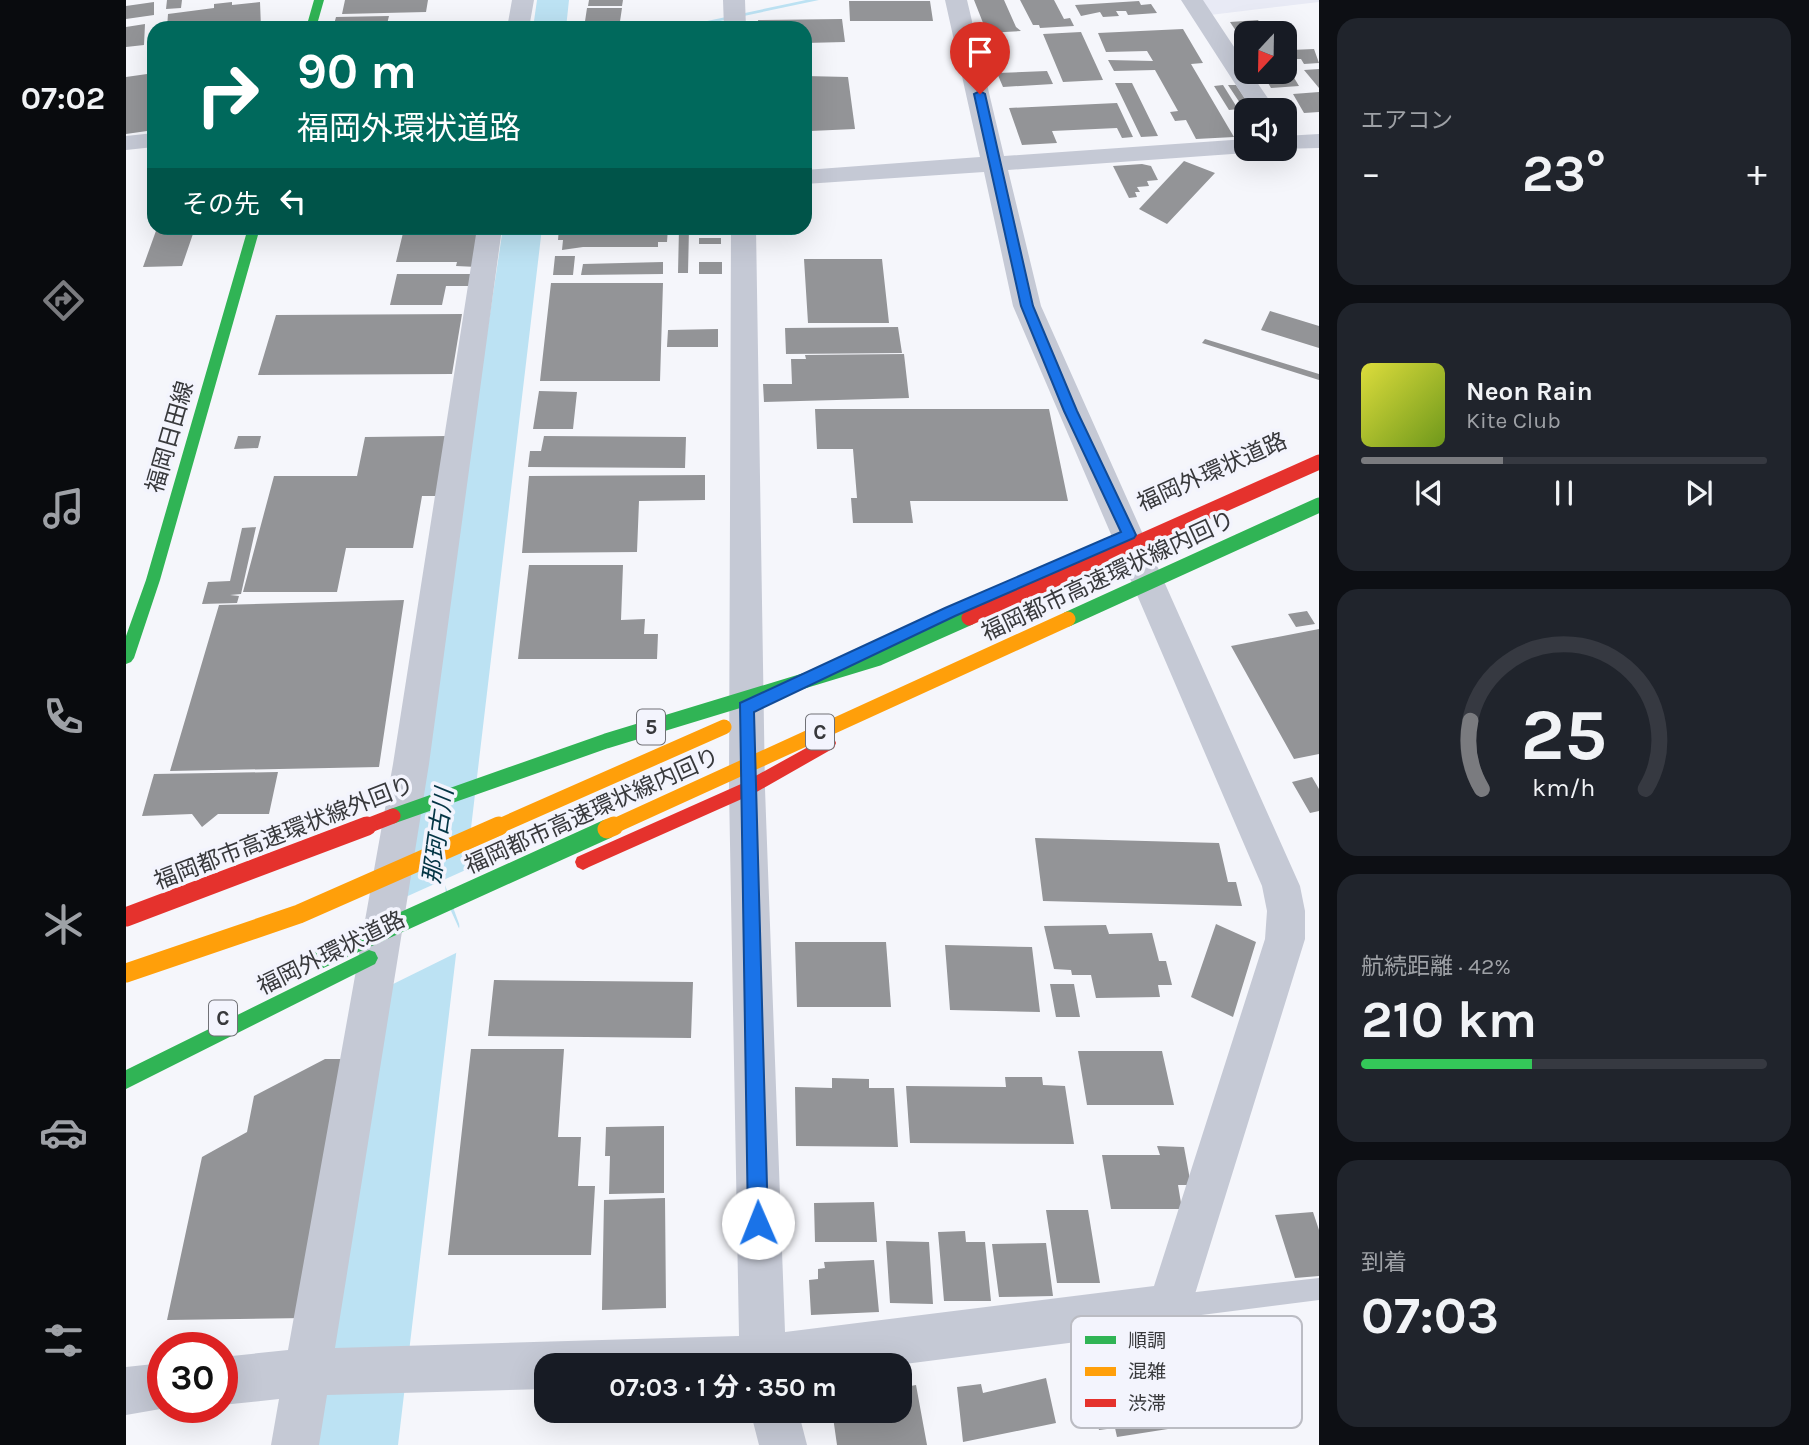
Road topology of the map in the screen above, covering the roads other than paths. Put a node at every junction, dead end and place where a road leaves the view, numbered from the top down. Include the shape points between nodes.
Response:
1 (319, 0) edge
2 (523, 0) edge
3 (734, 0) edge
4 (956, 0) edge
5 (1192, 0) edge
6 (313, 21) edge
7 (519, 21) edge
8 (735, 21) edge
9 (1256, 98) edge
10 (147, 140) edge
11 (1319, 141) edge
12 (1297, 142) edge
13 (126, 144) edge
14 (1234, 147) edge
15 (997, 165) junction
16 (812, 177) edge
17 (252, 235) edge
18 (488, 235) edge
19 (743, 235) edge
20 (1319, 449) edge
21 (1319, 462) edge
22 (1319, 505) edge
23 (1319, 516) edge
24 (1129, 535) junction
25 (1153, 592) junction
26 (879, 658) junction
27 (126, 659) edge
28 (746, 708) junction
29 (747, 789) junction
30 (392, 866) junction
31 (570, 868) dead end
32 (299, 914) junction
33 (126, 917) edge
34 (387, 950) junction
35 (312, 964) dead end
36 (126, 973) edge
37 (163, 978) dead end
38 (126, 982) edge
39 (274, 987) dead end
40 (126, 1079) edge
41 (1319, 1289) edge
42 (1170, 1307) junction
43 (1103, 1316) edge
44 (1071, 1320) edge
45 (762, 1353) edge
46 (829, 1353) edge
47 (534, 1366) edge
48 (308, 1372) junction
49 (238, 1379) edge
50 (147, 1389) edge
51 (126, 1391) edge
52 (777, 1423) edge
53 (295, 1445) edge
54 (783, 1445) edge

1 - 6 main road
2 - 7 street
3 - 8 street
4 - 15 street
5 - 9 street
10 - 13 street
11 - 12 street
14 - 15 street
15 - 16 street
15 - 24 street via 1027,306
17 - 27 main road, 福岡日田線
18 - 30 street
19 - 28 street
20 - 24 main road, 福岡外環状道路
21 - 26 main road, 福岡都市高速環状線外回り, bridge
22 - 35 main road, 福岡都市高速環状線内回り / C, bridge
23 - 25 main road
24 - 25 street
24 - 28 main road, 福岡外環状道路 via 950,612
25 - 29 main road via 980,669
25 - 42 street via 1282,886 1286,911 1285,939
26 - 32 main road, bridge
26 - 33 main road, 福岡都市高速環状線外回り / 5, bridge via 606,741
28 - 29 street
28 - 30 main road, 福岡外環状道路
29 - 31 main road
29 - 45 street
30 - 34 street
30 - 38 main road, 福岡外環状道路
32 - 36 main road, bridge
32 - 37 main road, bridge
34 - 40 main road, 福岡外環状道路
34 - 48 street
39 - 40 main road, C
41 - 42 lane
42 - 43 street
44 - 46 street
47 - 48 street
48 - 49 street
48 - 53 street
50 - 51 street
52 - 54 street

